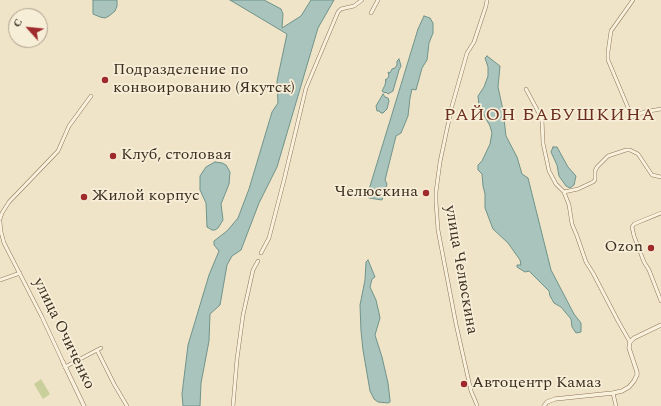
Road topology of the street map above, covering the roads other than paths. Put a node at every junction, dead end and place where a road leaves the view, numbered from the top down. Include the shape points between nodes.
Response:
1 (362, 0) edge
2 (378, 0) edge
3 (487, 0) edge
4 (633, 0) edge
5 (371, 13) dead end
6 (526, 90) dead end
7 (91, 96) dead end
8 (661, 109) edge
9 (661, 177) edge
10 (564, 192) junction
11 (661, 213) edge
12 (0, 221) edge
13 (262, 253) dead end
14 (258, 261) dead end
15 (20, 273) junction
16 (0, 280) edge
17 (661, 301) edge
18 (661, 325) edge
19 (630, 342) junction
20 (102, 348) dead end
21 (97, 350) junction
22 (64, 364) junction
23 (613, 394) junction
24 (477, 405) dead end
25 (84, 406) edge
26 (127, 406) edge
27 (233, 406) edge
28 (544, 406) edge
29 (616, 406) edge

1 - 13 street via 338,12 308,83 269,238
2 - 5 street
3 - 24 street, улица Челюскина via 473,44 467,53 452,106 436,192 438,230 456,324 471,391
4 - 8 street via 611,31 608,56 610,66 632,118 644,112
6 - 10 street via 542,119 549,171
7 - 12 street, улица Очиченко via 69,126 58,152 9,202
9 - 10 street via 652,175 638,154 626,150 608,156 596,169 593,182
10 - 19 street via 586,262
11 - 17 street via 632,227
12 - 15 street, улица Очиченко via 4,243
14 - 27 street via 253,270 243,315
15 - 16 street, улица Очиченко
15 - 22 street, улица Очиченко
18 - 19 street
19 - 23 street via 629,348 637,375 629,387
20 - 21 street
21 - 22 street
21 - 26 street
22 - 25 street, улица Очиченко
23 - 28 street via 555,399
23 - 29 street

